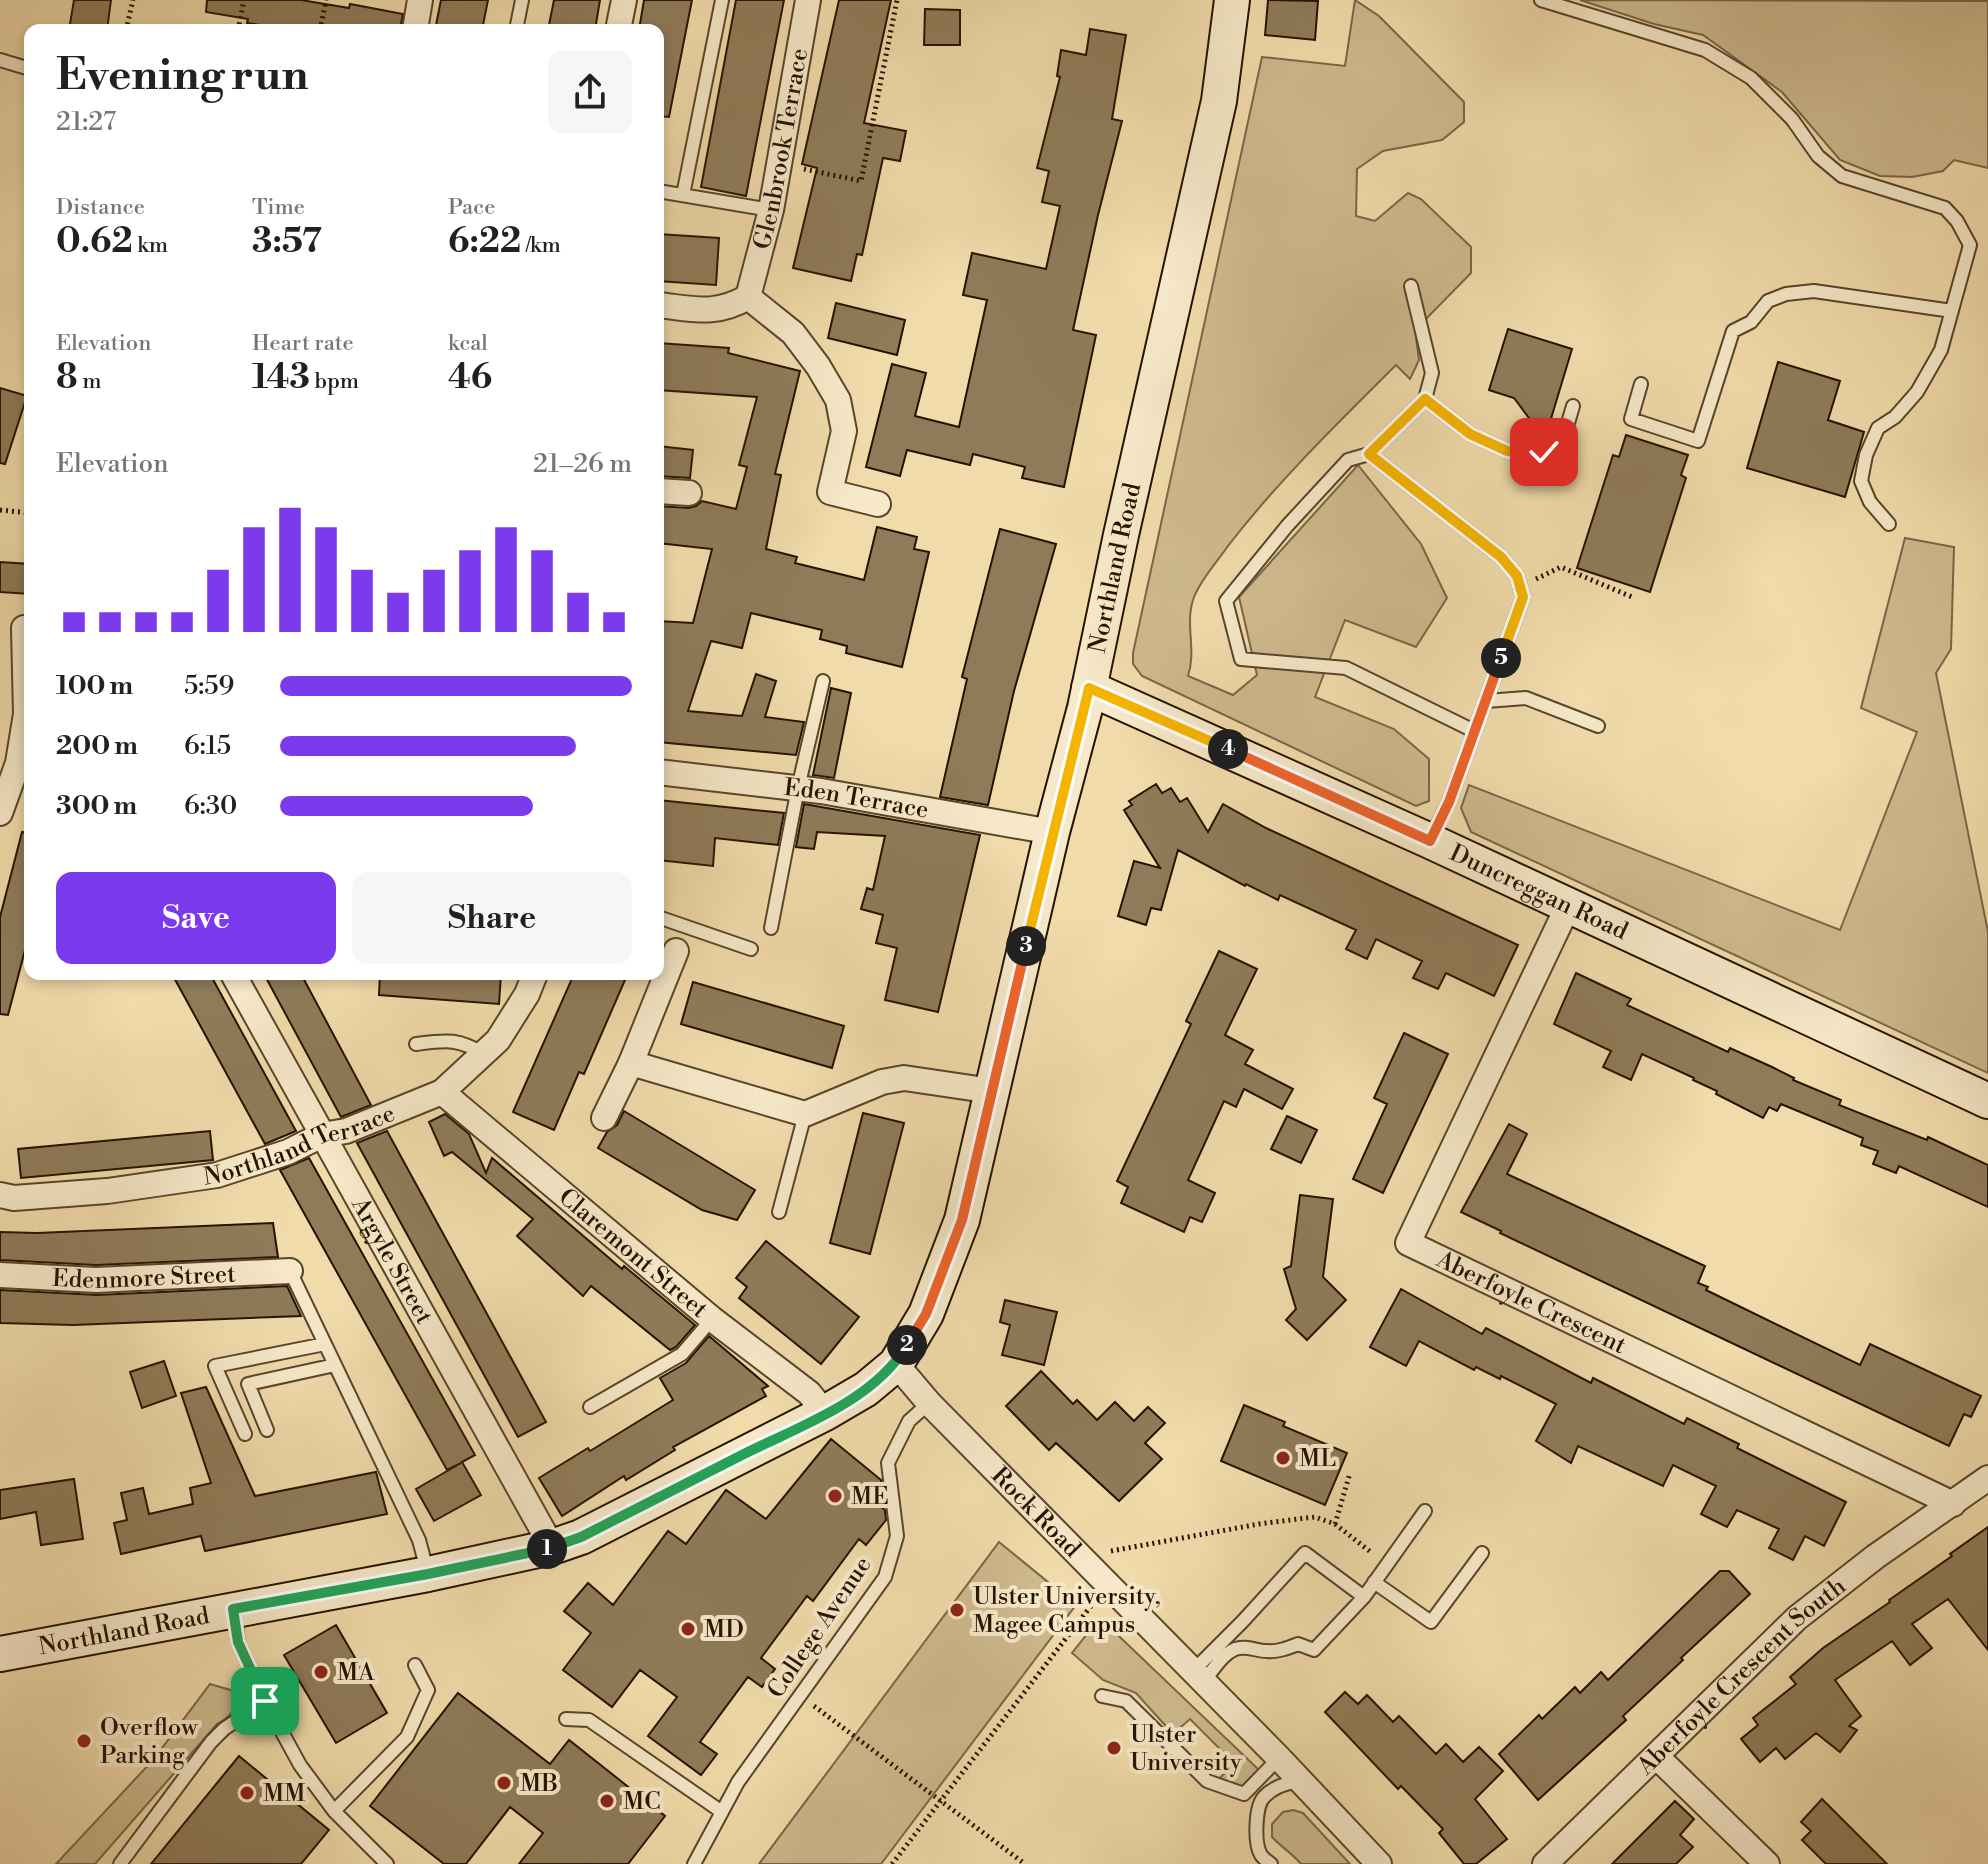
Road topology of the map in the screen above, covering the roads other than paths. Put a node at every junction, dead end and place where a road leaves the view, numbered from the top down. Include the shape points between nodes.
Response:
1 (522, 0) edge
2 (624, 0) edge
3 (722, 0) edge
4 (808, 0) edge
5 (1232, 0) edge
6 (1541, 0) edge
7 (414, 1) edge
8 (415, 24) edge
9 (517, 24) edge
10 (619, 24) edge
11 (0, 60) edge
12 (24, 67) edge
13 (664, 192) edge
14 (683, 195) junction
15 (771, 210) junction
16 (1411, 286) dead end
17 (748, 297) junction
18 (664, 306) edge
19 (1952, 311) junction
20 (1641, 384) dead end
21 (1425, 399) junction
22 (1573, 406) dead end
23 (1369, 454) junction
24 (664, 491) edge
25 (689, 493) dead end
26 (878, 504) dead end
27 (1889, 524) dead end
28 (0, 623) edge
29 (24, 627) edge
30 (823, 681) dead end
31 (1089, 688) junction
32 (1486, 701) junction
33 (24, 726) edge
34 (1598, 726) dead end
35 (1474, 731) junction
36 (664, 773) edge
37 (798, 788) junction
38 (0, 809) edge
39 (1052, 832) junction
40 (1430, 841) junction
41 (1568, 906) junction
42 (664, 919) edge
43 (771, 928) dead end
44 (751, 949) dead end
45 (676, 951) dead end
46 (236, 980) edge
47 (533, 980) edge
48 (416, 1044) dead end
49 (486, 1055) junction
50 (631, 1063) junction
51 (992, 1091) junction
52 (442, 1092) junction
53 (1988, 1101) edge
54 (805, 1114) junction
55 (604, 1118) dead end
56 (322, 1135) junction
57 (0, 1195) edge
58 (779, 1212) dead end
59 (290, 1271) joint
60 (0, 1275) edge
61 (712, 1319) junction
62 (325, 1344) junction
63 (896, 1364) junction
64 (335, 1365) junction
65 (929, 1403) junction
66 (590, 1407) dead end
67 (825, 1413) junction
68 (267, 1430) dead end
69 (245, 1434) dead end
70 (1988, 1478) edge
71 (1953, 1504) junction
72 (1425, 1511) dead end
73 (552, 1547) junction
74 (1482, 1553) dead end
75 (428, 1574) junction
76 (1374, 1582) junction
77 (1364, 1597) junction
78 (233, 1609) junction
79 (0, 1654) edge
80 (415, 1665) dead end
81 (1198, 1676) junction
82 (1102, 1696) dead end
83 (265, 1701) junction
84 (566, 1719) dead end
85 (1656, 1756) junction
86 (1279, 1758) junction
87 (1300, 1780) junction
88 (334, 1811) junction
89 (722, 1812) junction
90 (120, 1864) edge
91 (387, 1864) edge
92 (694, 1864) edge
93 (1271, 1864) edge
94 (1379, 1864) edge
95 (1545, 1864) edge
96 (1767, 1864) edge

1 - 9 lane
2 - 10 street
3 - 14 lane
4 - 15 street, Glenbrook Terrace
5 - 31 main road, Northland Road via 1219,101
6 - 19 lane via 1705,50 1751,78 1842,176 1945,208 1970,245
7 - 8 street
11 - 12 lane
13 - 14 lane
14 - 15 lane
15 - 17 street, Glenbrook Terrace
16 - 21 lane via 1432,373
17 - 18 street via 728,309
17 - 26 street via 793,333 838,400 844,431 830,492
19 - 20 lane via 1814,291 1768,301 1751,322 1733,331 1698,441 1631,419
19 - 27 lane via 1941,350 1917,392 1878,428 1866,455 1861,481
21 - 22 lane via 1470,434 1507,451 1544,452 1563,440
21 - 23 lane
23 - 32 lane via 1501,557 1517,576 1523,597
23 - 35 lane via 1348,460 1226,601 1241,659 1346,668
24 - 25 street
28 - 29 street
30 - 37 lane
31 - 39 main road, Northland Road
31 - 40 main road, Duncreggan Road
32 - 34 lane via 1526,698
32 - 35 lane
33 - 38 street via 18,763
35 - 40 lane
36 - 37 street, Eden Terrace
37 - 39 street, Eden Terrace
37 - 43 lane
39 - 51 main road, Northland Road
40 - 41 main road, Duncreggan Road
41 - 53 main road, Duncreggan Road
41 - 71 street, Aberfoyle Crescent via 1408,1243
42 - 44 lane
45 - 50 street
46 - 56 street, Argyle Street
47 - 49 street, Northland Terrace
48 - 49 lane via 452,1039
49 - 52 street, Northland Terrace
50 - 54 street
50 - 55 street
51 - 54 street via 904,1078
51 - 63 main road, Northland Road via 962,1220 926,1314
52 - 56 street, Northland Terrace via 346,1131
52 - 61 street, Claremont Street
54 - 58 lane
56 - 57 street, Northland Terrace via 217,1175 107,1191
56 - 73 street, Argyle Street
59 - 60 street, Edenmore Street via 96,1280
59 - 62 lane
61 - 66 lane via 682,1354
61 - 67 street, Claremont Street via 809,1393
62 - 64 lane
62 - 69 lane via 215,1366
63 - 65 street, Rock Road
63 - 67 main road, Northland Road
64 - 68 lane via 248,1384
64 - 75 lane via 419,1540
65 - 81 street, Rock Road
65 - 89 lane, College Avenue via 909,1421 888,1463 897,1536 885,1577
67 - 73 main road, Northland Road
70 - 71 street
71 - 85 street, Aberfoyle Crescent South via 1797,1618
72 - 76 lane
73 - 75 main road, Northland Road
74 - 76 lane via 1431,1622
75 - 78 main road, Northland Road
76 - 77 lane
77 - 81 lane via 1314,1650 1298,1644 1283,1650 1237,1648
77 - 81 lane via 1305,1553
78 - 79 main road, Northland Road
78 - 83 lane via 238,1642
80 - 88 lane via 428,1690 407,1737
81 - 86 street, Rock Road
82 - 86 lane via 1126,1701 1207,1781 1228,1790 1244,1794
83 - 88 lane via 300,1765
83 - 90 lane via 211,1742
84 - 89 lane via 589,1720
85 - 95 street, Aberfoyle Crescent South
85 - 96 street
86 - 87 street, Rock Road
87 - 93 lane via 1278,1786 1259,1805 1259,1853
87 - 94 street, Rock Road
88 - 91 lane
89 - 92 lane, College Avenue

